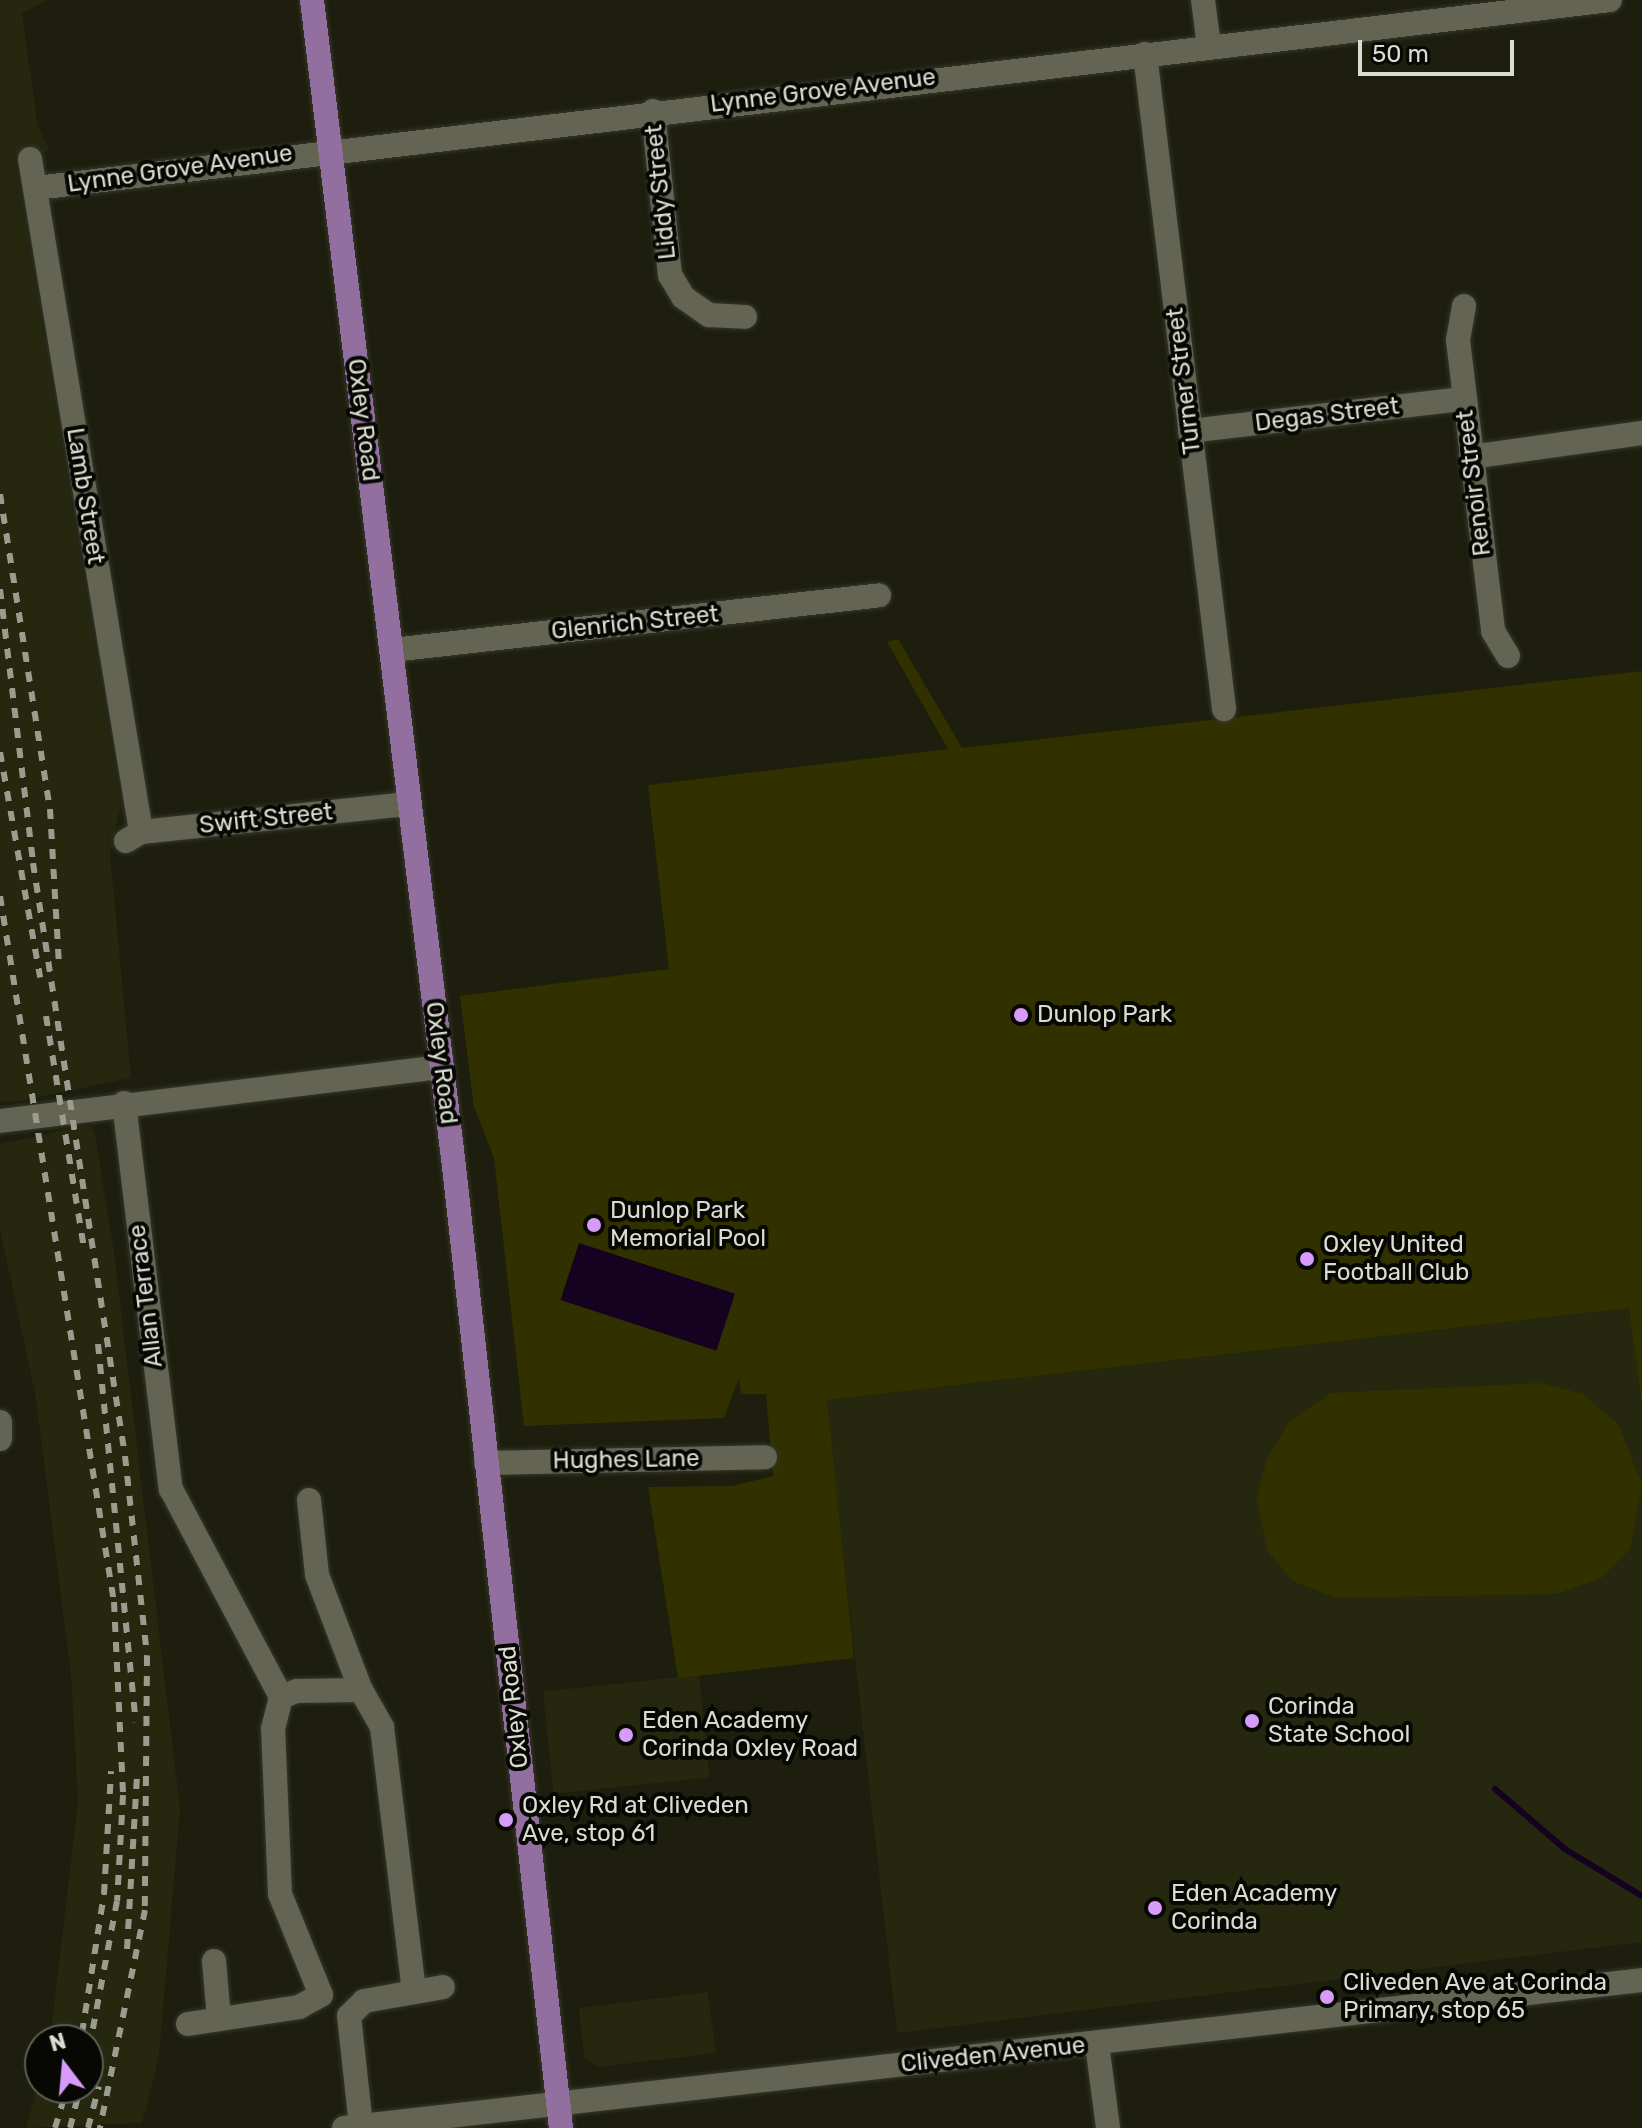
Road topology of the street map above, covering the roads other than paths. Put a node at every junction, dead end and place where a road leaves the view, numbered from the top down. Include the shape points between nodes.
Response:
1 (312, 0) edge
2 (1203, 0) edge
3 (1610, 0) edge
4 (1209, 46) junction
5 (1145, 54) junction
6 (653, 111) junction
7 (329, 149) junction
8 (30, 159) dead end
9 (36, 188) junction
10 (1464, 306) dead end
11 (745, 317) dead end
12 (1464, 399) junction
13 (1190, 431) junction
14 (1642, 433) edge
15 (1471, 457) junction
16 (879, 595) dead end
17 (392, 650) junction
18 (1508, 656) dead end
19 (1224, 709) dead end
20 (409, 804) junction
21 (134, 836) joint
22 (442, 1067) junction
23 (124, 1103) junction
24 (0, 1121) edge
25 (0, 1422) edge
26 (0, 1439) edge
27 (765, 1457) dead end
28 (486, 1463) junction
29 (309, 1500) dead end
30 (361, 1690) junction
31 (281, 1697) junction
32 (214, 1961) dead end
33 (1642, 1980) edge
34 (443, 1987) dead end
35 (414, 1992) junction
36 (321, 1995) junction
37 (349, 2016) junction
38 (219, 2018) junction
39 (188, 2024) dead end
40 (1097, 2044) junction
41 (558, 2103) junction
42 (352, 2127) edge
43 (561, 2128) edge
44 (1108, 2128) edge

1 - 7 main road, Oxley Road
2 - 4 street
3 - 4 street, Lynne Grove Avenue
4 - 5 street, Lynne Grove Avenue
5 - 6 street, Lynne Grove Avenue
5 - 13 street, Turner Street
6 - 7 street, Lynne Grove Avenue
6 - 11 street, Liddy Street via 670,275 683,297 709,315
7 - 9 street, Lynne Grove Avenue
7 - 17 main road, Oxley Road
8 - 9 street, Lamb Street
9 - 21 street, Lamb Street
10 - 12 street, Renoir Street via 1458,340
12 - 13 street, Degas Street
12 - 15 street, Renoir Street
13 - 19 street, Turner Street
14 - 15 street
15 - 18 street, Renoir Street via 1493,631
16 - 17 street, Glenrich Street
17 - 20 main road, Oxley Road
20 - 21 street, Swift Street
20 - 22 main road, Oxley Road
22 - 23 street
22 - 28 main road, Oxley Road
23 - 24 street
23 - 31 street, Allan Terrace via 171,1489
25 - 26 street
27 - 28 street, Hughes Lane
28 - 41 main road, Oxley Road
29 - 30 street via 317,1575
30 - 31 street via 343,1685
30 - 35 street via 382,1727
31 - 36 street via 273,1729 280,1894
32 - 38 street
33 - 40 street, Cliveden Avenue
34 - 35 street
35 - 37 street via 364,2001
36 - 37 street
36 - 38 street via 299,2007
37 - 42 street
38 - 39 street
40 - 41 street, Cliveden Avenue
40 - 44 street
41 - 42 street, Cliveden Avenue
41 - 43 main road, Oxley Road

